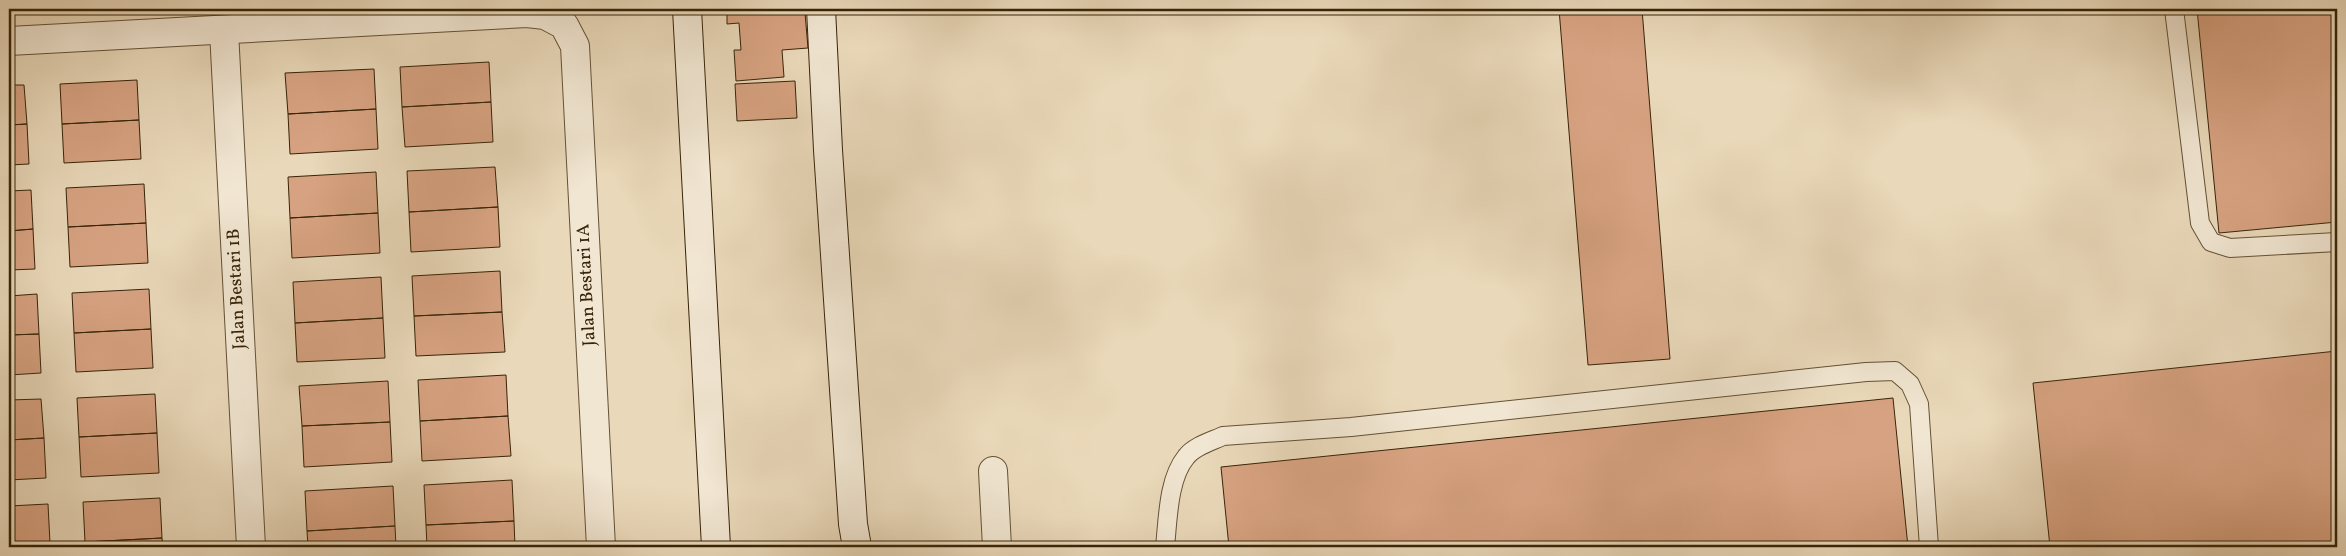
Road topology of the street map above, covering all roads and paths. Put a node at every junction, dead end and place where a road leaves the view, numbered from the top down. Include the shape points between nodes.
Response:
1 (686, 9) edge
2 (821, 9) edge
3 (2174, 9) edge
4 (224, 31) junction
5 (9, 42) edge
6 (2337, 242) edge
7 (994, 471) dead end
8 (251, 547) edge
9 (601, 547) edge
10 (716, 547) edge
11 (857, 547) edge
12 (997, 547) edge
13 (1165, 547) edge
14 (1929, 547) edge

1 - 10 street
2 - 11 street
3 - 6 lane via 2200,223 2211,242 2230,248
4 - 5 street
4 - 8 street, Jalan Bestari 1B
4 - 9 street, Jalan Bestari 1A via 527,13 544,15 564,24 575,46
7 - 12 street
13 - 14 lane via 1175,477 1186,456 1224,436 1351,427 1895,371 1910,384 1919,404

